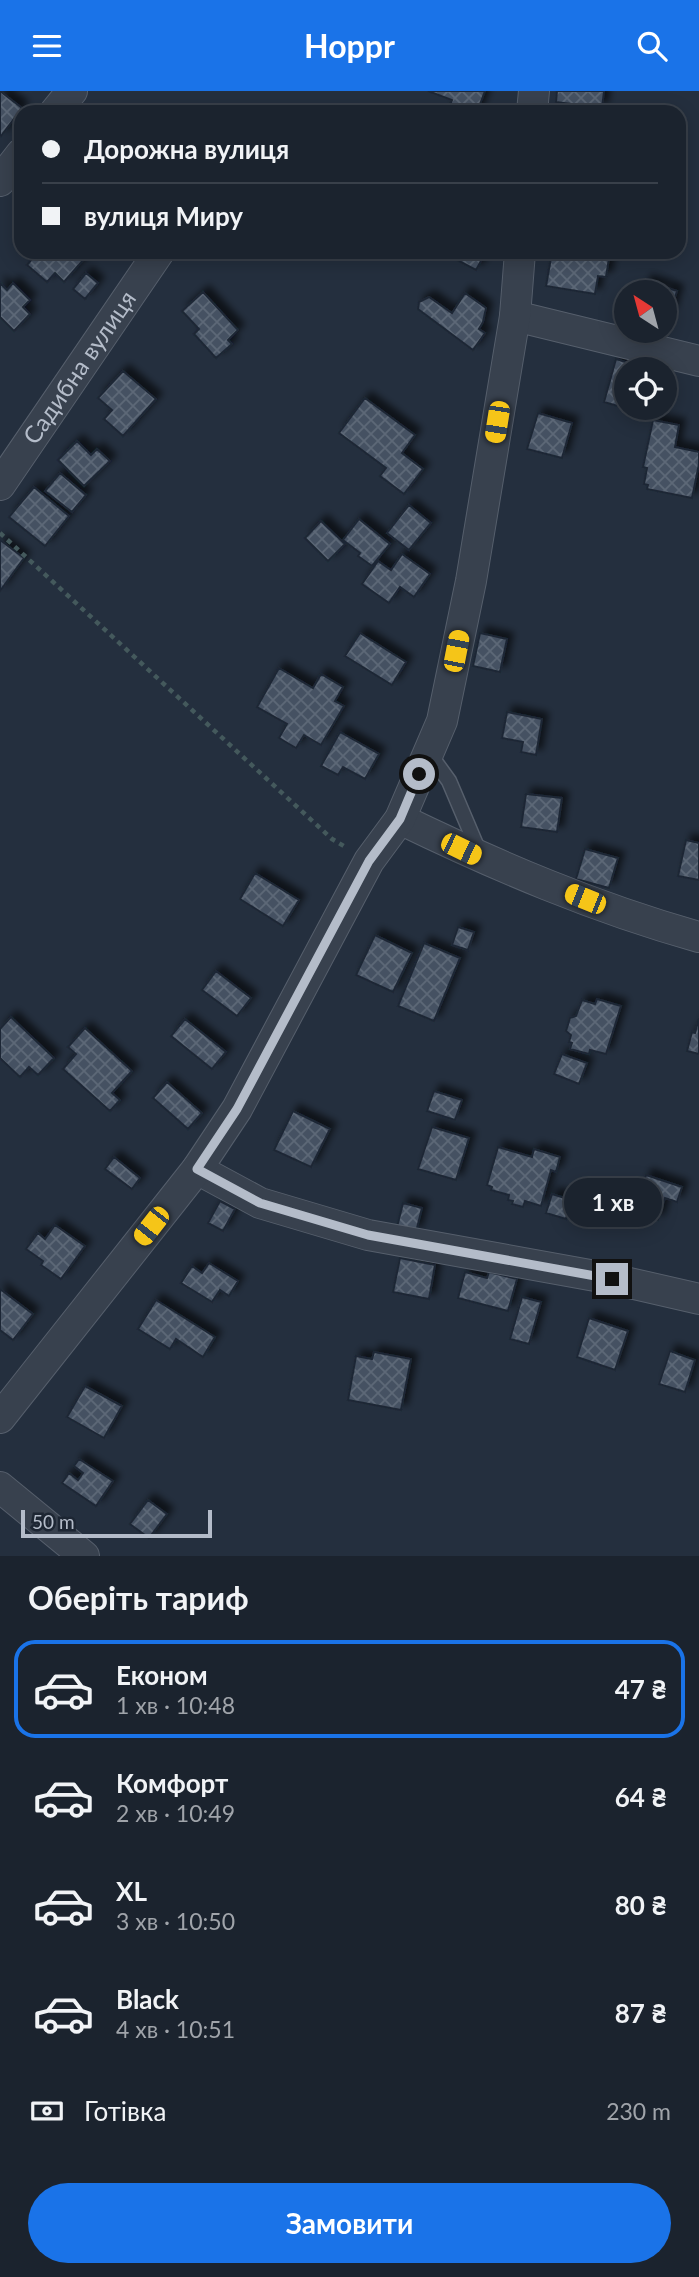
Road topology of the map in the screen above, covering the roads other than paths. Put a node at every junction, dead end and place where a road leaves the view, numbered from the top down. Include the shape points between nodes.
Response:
1 (72, 91) edge
2 (61, 105) edge
3 (14, 163) edge
4 (0, 181) edge
5 (154, 259) edge
6 (519, 259) edge
7 (514, 316) junction
8 (699, 361) edge
9 (0, 485) edge
10 (428, 752) junction
11 (400, 819) junction
12 (482, 859) junction
13 (699, 937) edge
14 (197, 1169) junction
15 (699, 1299) edge
16 (0, 1418) edge
17 (0, 1487) edge
18 (84, 1556) edge

1 - 2 street
3 - 4 street
5 - 9 street, Садибна вулиця
6 - 7 street
7 - 8 street
7 - 10 street via 471,581 442,721
10 - 11 street
10 - 12 lane via 449,781
11 - 12 street
11 - 14 street via 369,861 237,1109
12 - 13 street via 636,919
14 - 15 street via 260,1203 368,1235
14 - 16 street
17 - 18 street

